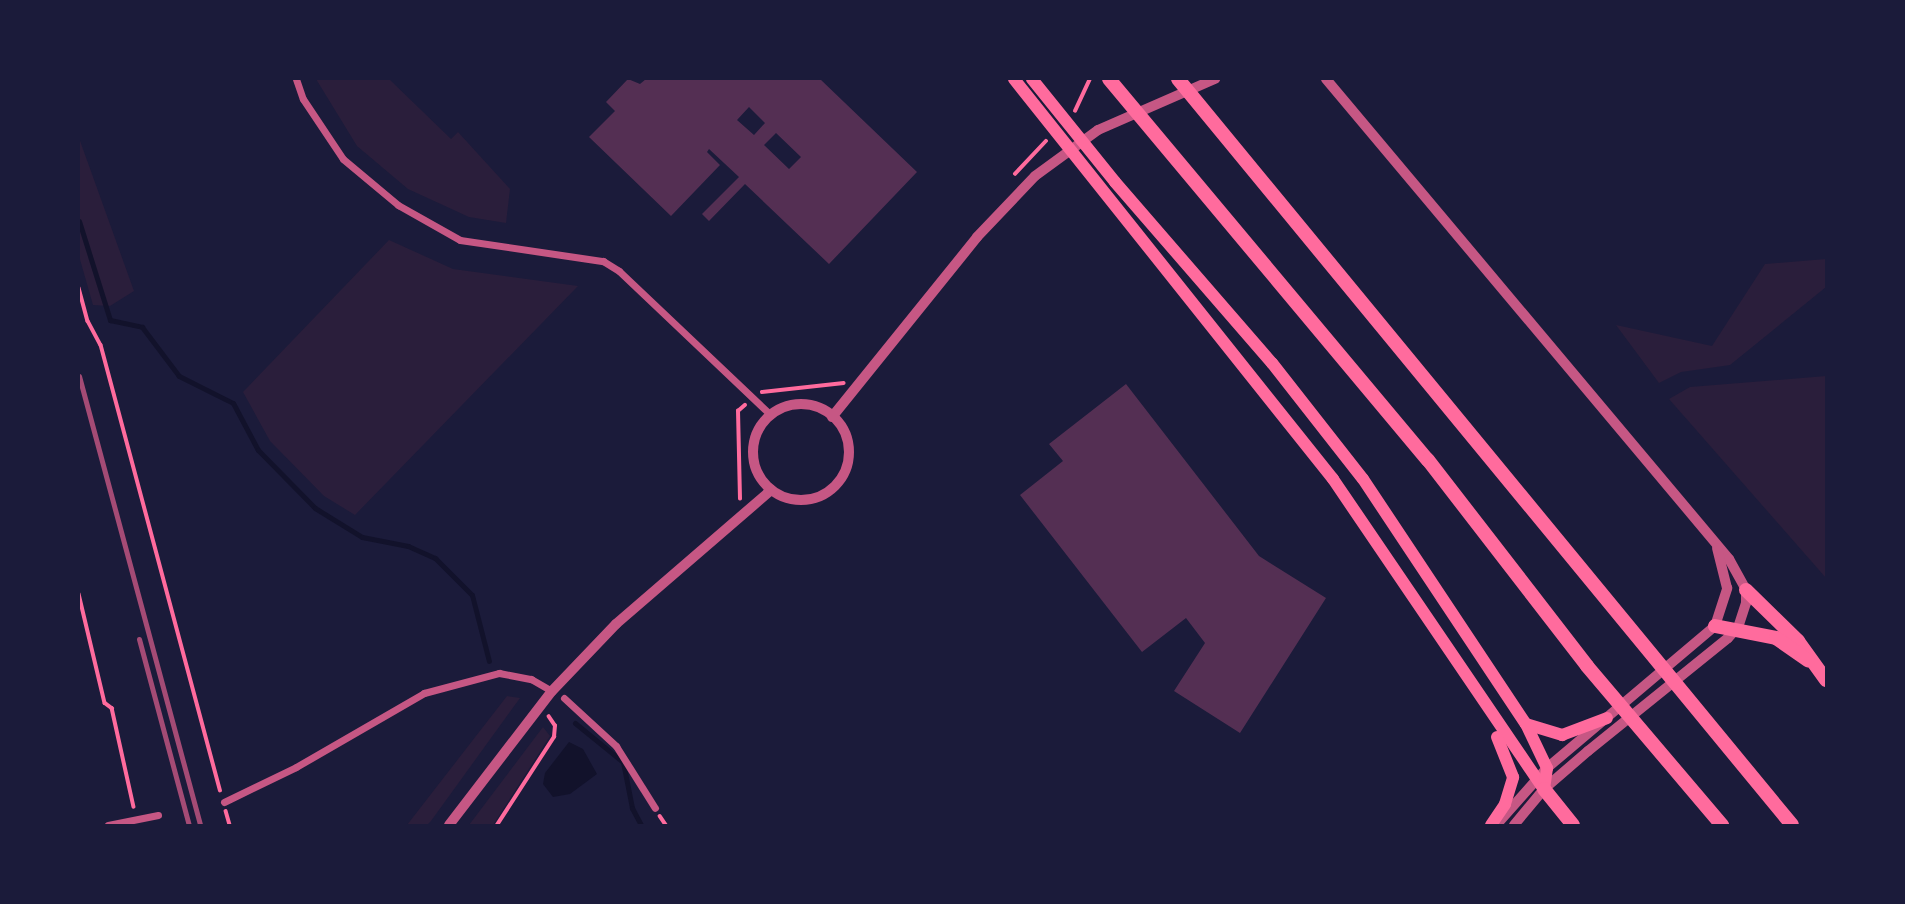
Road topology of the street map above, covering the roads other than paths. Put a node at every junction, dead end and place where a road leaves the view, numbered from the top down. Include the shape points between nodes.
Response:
1 (296, 79) edge
2 (1014, 79) edge
3 (1032, 79) edge
4 (1109, 79) edge
5 (1178, 79) edge
6 (1215, 79) edge
7 (1326, 79) edge
8 (771, 415) junction
9 (832, 417) junction
10 (771, 490) junction
11 (1714, 541) junction
12 (1746, 590) junction
13 (1715, 626) junction
14 (1738, 627) junction
15 (1812, 663) junction
16 (1826, 680) edge
17 (552, 691) junction
18 (564, 698) road end
19 (1487, 707) junction
20 (1607, 718) junction
21 (1525, 724) junction
22 (1547, 768) junction
23 (1541, 784) junction
24 (223, 802) road end
25 (655, 808) dead end
26 (158, 815) dead end
27 (108, 825) edge
28 (449, 825) edge
29 (1491, 825) edge
30 (1497, 825) edge
31 (1514, 825) edge
32 (1573, 825) edge
33 (1722, 825) edge
34 (1791, 825) edge

1 - 8 street via 303,99 343,159 398,205 460,240 603,261
2 - 19 highway via 1333,479
3 - 21 highway via 1314,414 1399,530
4 - 33 highway via 1428,460 1587,666
5 - 34 highway
6 - 9 street via 1090,135 1035,176 977,237
7 - 11 street
8 - 9 street via 804,405
8 - 10 street via 760,429 754,450 757,471
9 - 10 street via 843,430 849,450 846,468 834,488 808,500 794,500
10 - 17 street via 616,624
11 - 12 street via 1741,575
11 - 13 street via 1727,588
12 - 14 street
12 - 15 highway via 1798,641
13 - 14 highway
13 - 20 street
14 - 15 highway via 1776,638
14 - 23 street
15 - 16 highway
17 - 24 street via 531,679 499,673 424,694 296,767
17 - 28 street
18 - 25 street via 616,746
19 - 23 highway
19 - 29 highway via 1513,777 1505,804
20 - 21 highway via 1562,734
20 - 22 street
21 - 22 highway
22 - 23 highway
23 - 30 street
23 - 31 street
23 - 32 highway
26 - 27 street

